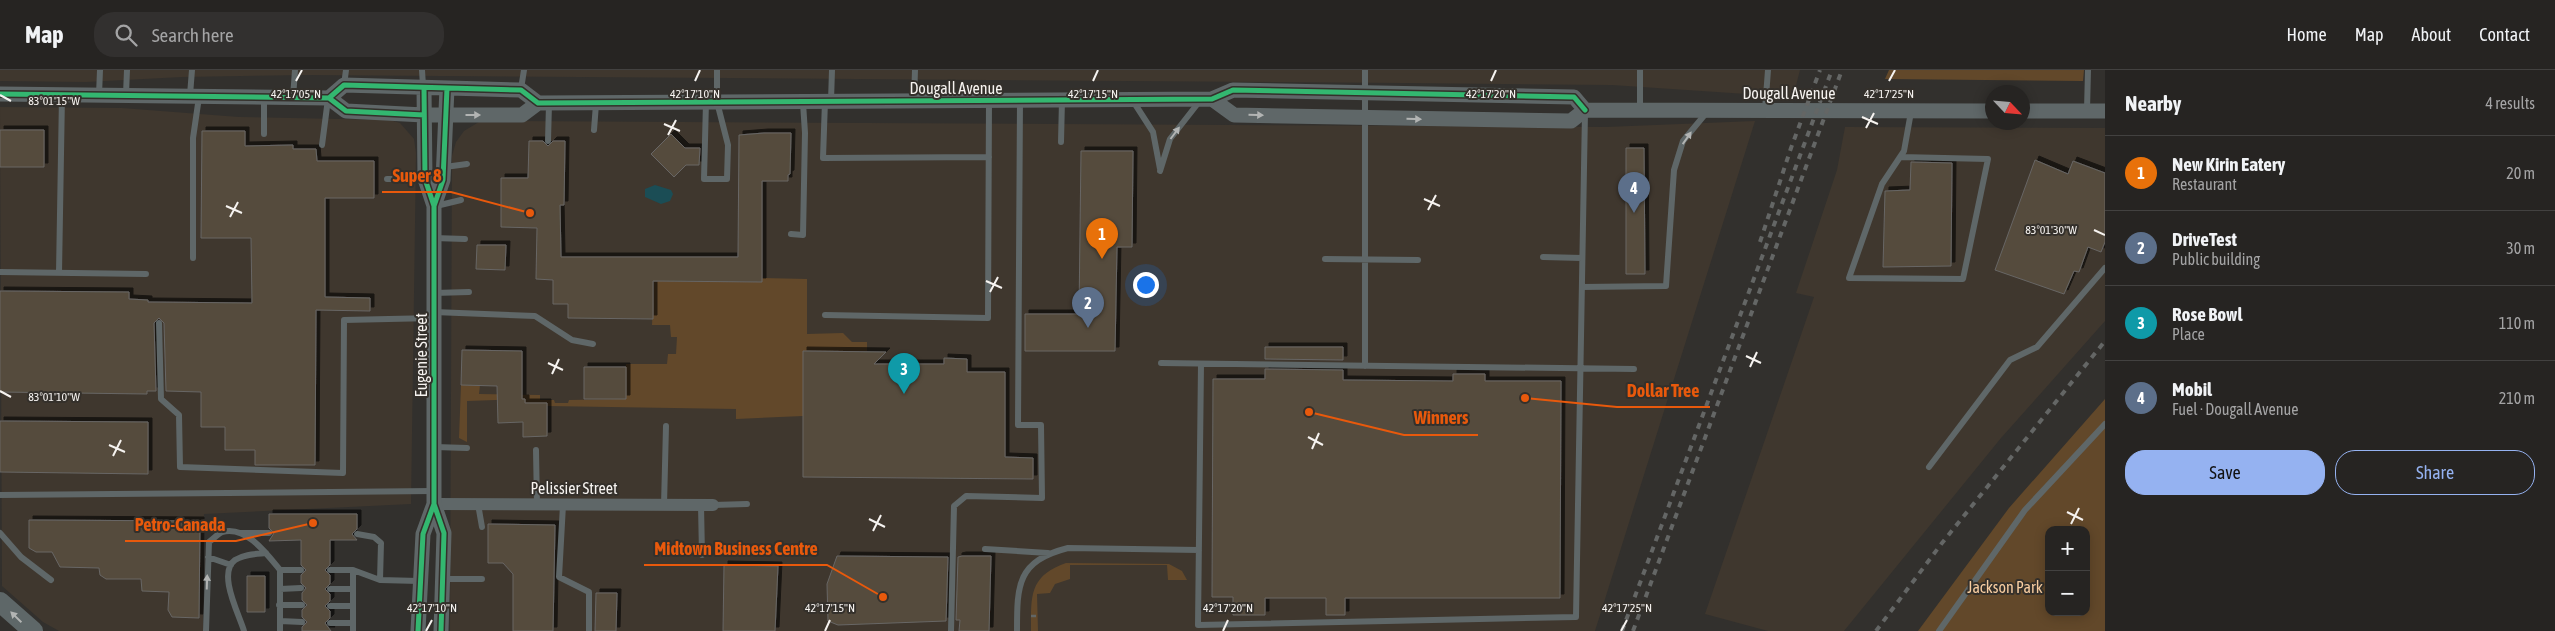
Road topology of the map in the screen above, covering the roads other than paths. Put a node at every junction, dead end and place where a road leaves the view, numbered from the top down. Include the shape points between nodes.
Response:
1 (100, 70) edge
2 (126, 70) edge
3 (192, 70) edge
4 (295, 70) edge
5 (422, 70) edge
6 (524, 70) edge
7 (717, 70) edge
8 (832, 70) edge
9 (915, 70) edge
10 (1365, 70) edge
11 (1640, 70) edge
12 (1768, 70) edge
13 (2088, 70) edge
14 (345, 77) edge
15 (424, 88) junction
16 (447, 88) junction
17 (521, 90) junction
18 (1365, 92) junction
19 (0, 94) edge
20 (62, 95) junction
21 (99, 96) junction
22 (126, 96) junction
23 (195, 96) junction
24 (264, 97) junction
25 (293, 98) junction
26 (328, 98) junction
27 (989, 100) junction
28 (1020, 100) junction
29 (1062, 100) junction
30 (1132, 100) junction
31 (1207, 100) junction
32 (802, 101) junction
33 (828, 101) junction
34 (914, 101) junction
35 (596, 102) junction
36 (711, 102) junction
37 (543, 103) junction
38 (1585, 110) junction
39 (1640, 110) junction
40 (1708, 110) junction
41 (1765, 110) junction
42 (1911, 111) junction
43 (1985, 111) edge
44 (2030, 111) edge
45 (2087, 111) junction
46 (2105, 111) edge
47 (424, 115) junction
48 (446, 115) junction
49 (1365, 118) junction
50 (594, 130) dead end
51 (264, 134) dead end
52 (548, 141) dead end
53 (1061, 142) dead end
54 (322, 145) dead end
55 (988, 157) junction
56 (1900, 157) junction
57 (467, 164) dead end
58 (444, 167) junction
59 (387, 179) dead end
60 (425, 180) junction
61 (461, 200) dead end
62 (434, 206) junction
63 (791, 234) dead end
64 (434, 238) junction
65 (465, 239) dead end
66 (1543, 257) dead end
67 (193, 258) dead end
68 (1582, 258) junction
69 (1325, 259) dead end
70 (1365, 259) junction
71 (1418, 260) dead end
72 (2105, 268) edge
73 (0, 272) edge
74 (58, 273) junction
75 (146, 274) dead end
76 (1582, 288) junction
77 (434, 292) junction
78 (469, 292) dead end
79 (434, 315) junction
80 (825, 315) dead end
81 (159, 323) dead end
82 (594, 344) dead end
83 (1161, 363) dead end
84 (1201, 364) junction
85 (1365, 366) junction
86 (1580, 368) junction
87 (1634, 369) dead end
88 (2105, 424) edge
89 (666, 426) dead end
90 (434, 447) junction
91 (467, 448) dead end
92 (536, 450) dead end
93 (1929, 467) dead end
94 (0, 496) edge
95 (433, 498) junction
96 (478, 504) junction
97 (536, 504) junction
98 (563, 504) junction
99 (747, 504) dead end
100 (664, 505) junction
101 (707, 505) junction
102 (482, 527) dead end
103 (0, 532) edge
104 (240, 533) junction
105 (269, 533) dead end
106 (357, 534) dead end
107 (985, 549) dead end
108 (1199, 550) junction
109 (266, 553) junction
110 (1048, 553) junction
111 (702, 555) dead end
112 (208, 557) junction
113 (232, 564) junction
114 (280, 570) junction
115 (301, 570) dead end
116 (330, 570) dead end
117 (353, 570) junction
118 (443, 579) junction
119 (482, 579) dead end
120 (51, 580) dead end
121 (380, 580) junction
122 (419, 582) junction
123 (301, 588) dead end
124 (280, 589) junction
125 (330, 589) dead end
126 (353, 589) junction
127 (0, 602) edge
128 (279, 605) junction
129 (302, 605) dead end
130 (330, 606) dead end
131 (353, 606) junction
132 (280, 621) junction
133 (302, 622) dead end
134 (330, 623) dead end
135 (353, 623) junction
136 (33, 631) edge
137 (206, 631) edge
138 (244, 631) edge
139 (280, 631) edge
140 (353, 631) edge
141 (418, 631) edge
142 (441, 631) edge
143 (589, 631) edge
144 (952, 631) edge
145 (1017, 631) edge
146 (1939, 631) edge

1 - 21 lane
2 - 22 lane
3 - 23 lane
4 - 25 lane
5 - 15 lane
6 - 17 lane
7 - 36 lane
8 - 33 lane
9 - 34 lane
10 - 18 lane
11 - 39 lane
12 - 41 lane
13 - 45 lane
14 - 15 street
14 - 26 street
15 - 16 street
15 - 47 street, Eugenie Street
16 - 17 street
16 - 48 street, Eugenie Street
17 - 37 street
18 - 31 street, Dougall Avenue via 1233,90
18 - 38 street, Dougall Avenue via 1574,97
18 - 49 lane
19 - 20 street
20 - 21 street
20 - 74 lane
21 - 22 street
22 - 23 street
23 - 24 street
23 - 67 lane
24 - 25 street
24 - 51 lane
25 - 26 street
26 - 47 street, Dougall Avenue via 346,111
26 - 54 lane
27 - 28 street, Dougall Avenue
27 - 34 street, Dougall Avenue
27 - 55 lane
28 - 29 street, Dougall Avenue
28 - 144 lane via 1018,426 1041,426 1042,498 966,496 954,506
29 - 30 street, Dougall Avenue
29 - 53 lane
30 - 31 street, Dougall Avenue
30 -> 31 lane via 1153,132 1160,171 1170,139
31 -> 49 street, Dougall Avenue via 1234,114
32 - 33 street, Dougall Avenue
32 - 36 street, Dougall Avenue
32 - 63 lane via 805,133 803,235
33 - 34 street, Dougall Avenue
33 - 55 lane via 823,158
35 - 36 street, Dougall Avenue
35 - 37 street, Dougall Avenue
35 - 50 lane
36 - 36 lane via 704,179 727,179 728,145
48 -> 37 street, Dougall Avenue via 522,115
37 - 52 lane
38 - 39 street, Dougall Avenue
49 -> 38 street, Dougall Avenue via 1571,121
38 - 68 lane
39 - 40 street, Dougall Avenue
40 - 41 street, Dougall Avenue
76 -> 40 lane via 1666,286 1674,170 1683,141
41 - 42 street, Dougall Avenue
42 - 43 street, Dougall Avenue
42 - 56 lane
44 - 45 street
45 - 46 street
47 - 48 street, Dougall Avenue
47 - 60 street, Eugenie Street
48 - 58 street, Eugenie Street
49 - 70 lane
55 - 80 lane via 988,318
56 - 56 lane via 1882,184 1849,278 1963,279 1988,159
57 - 58 lane
58 - 62 street, Eugenie Street
59 - 60 lane
60 - 62 street, Eugenie Street
61 - 62 lane
62 - 64 street, Eugenie Street
64 - 65 lane
64 - 77 street, Eugenie Street
66 - 68 lane
68 - 76 lane
69 - 70 lane
70 - 71 lane
70 - 85 lane
72 - 93 lane via 2037,347 2010,360
73 - 74 lane
74 - 75 lane
76 - 86 lane
77 - 78 lane
77 - 79 street, Eugenie Street
79 - 81 lane via 344,320 343,473 180,467 179,415 161,399
79 - 82 lane via 535,316 572,340
79 - 90 street, Eugenie Street
83 - 84 lane
84 - 85 lane
84 - 108 lane
85 - 86 lane
86 - 87 lane
86 - 108 lane via 1576,617 1198,625
88 - 146 lane via 2026,510
89 - 100 lane
90 - 91 lane
90 - 95 street, Eugenie Street
92 - 97 lane
94 - 95 lane
95 - 96 street, Pelissier Street
95 - 118 street, Eugenie Street via 444,533
95 - 122 street, Eugenie Street via 423,534
96 - 97 street, Pelissier Street
96 - 102 lane
97 - 98 street, Pelissier Street
98 - 100 street, Pelissier Street
98 - 143 lane via 559,577 589,592
99 - 101 lane
100 - 101 street, Pelissier Street
101 - 111 lane
103 - 120 lane via 21,557
104 - 105 lane
104 - 109 lane
104 - 112 lane via 222,532 209,542
106 - 121 lane via 369,535 381,543
107 - 110 lane
108 - 110 lane via 1068,548
109 - 113 lane via 245,556
109 - 114 lane
110 - 145 lane via 1027,569 1017,591
112 - 113 lane
137 -> 112 lane
113 - 138 lane via 228,569 228,585
114 - 115 lane
114 - 124 lane
116 - 117 lane
117 - 121 lane
117 - 126 lane
118 - 119 lane
118 - 142 street, Eugenie Street
121 - 122 lane
122 - 141 street, Eugenie Street
123 - 124 lane
124 - 128 lane
125 - 126 lane
126 - 131 lane
136 -> 127 main road
128 - 129 lane
128 - 132 lane
130 - 131 lane
131 - 135 lane
132 - 133 lane
132 - 139 lane
134 - 135 lane
135 - 140 lane

